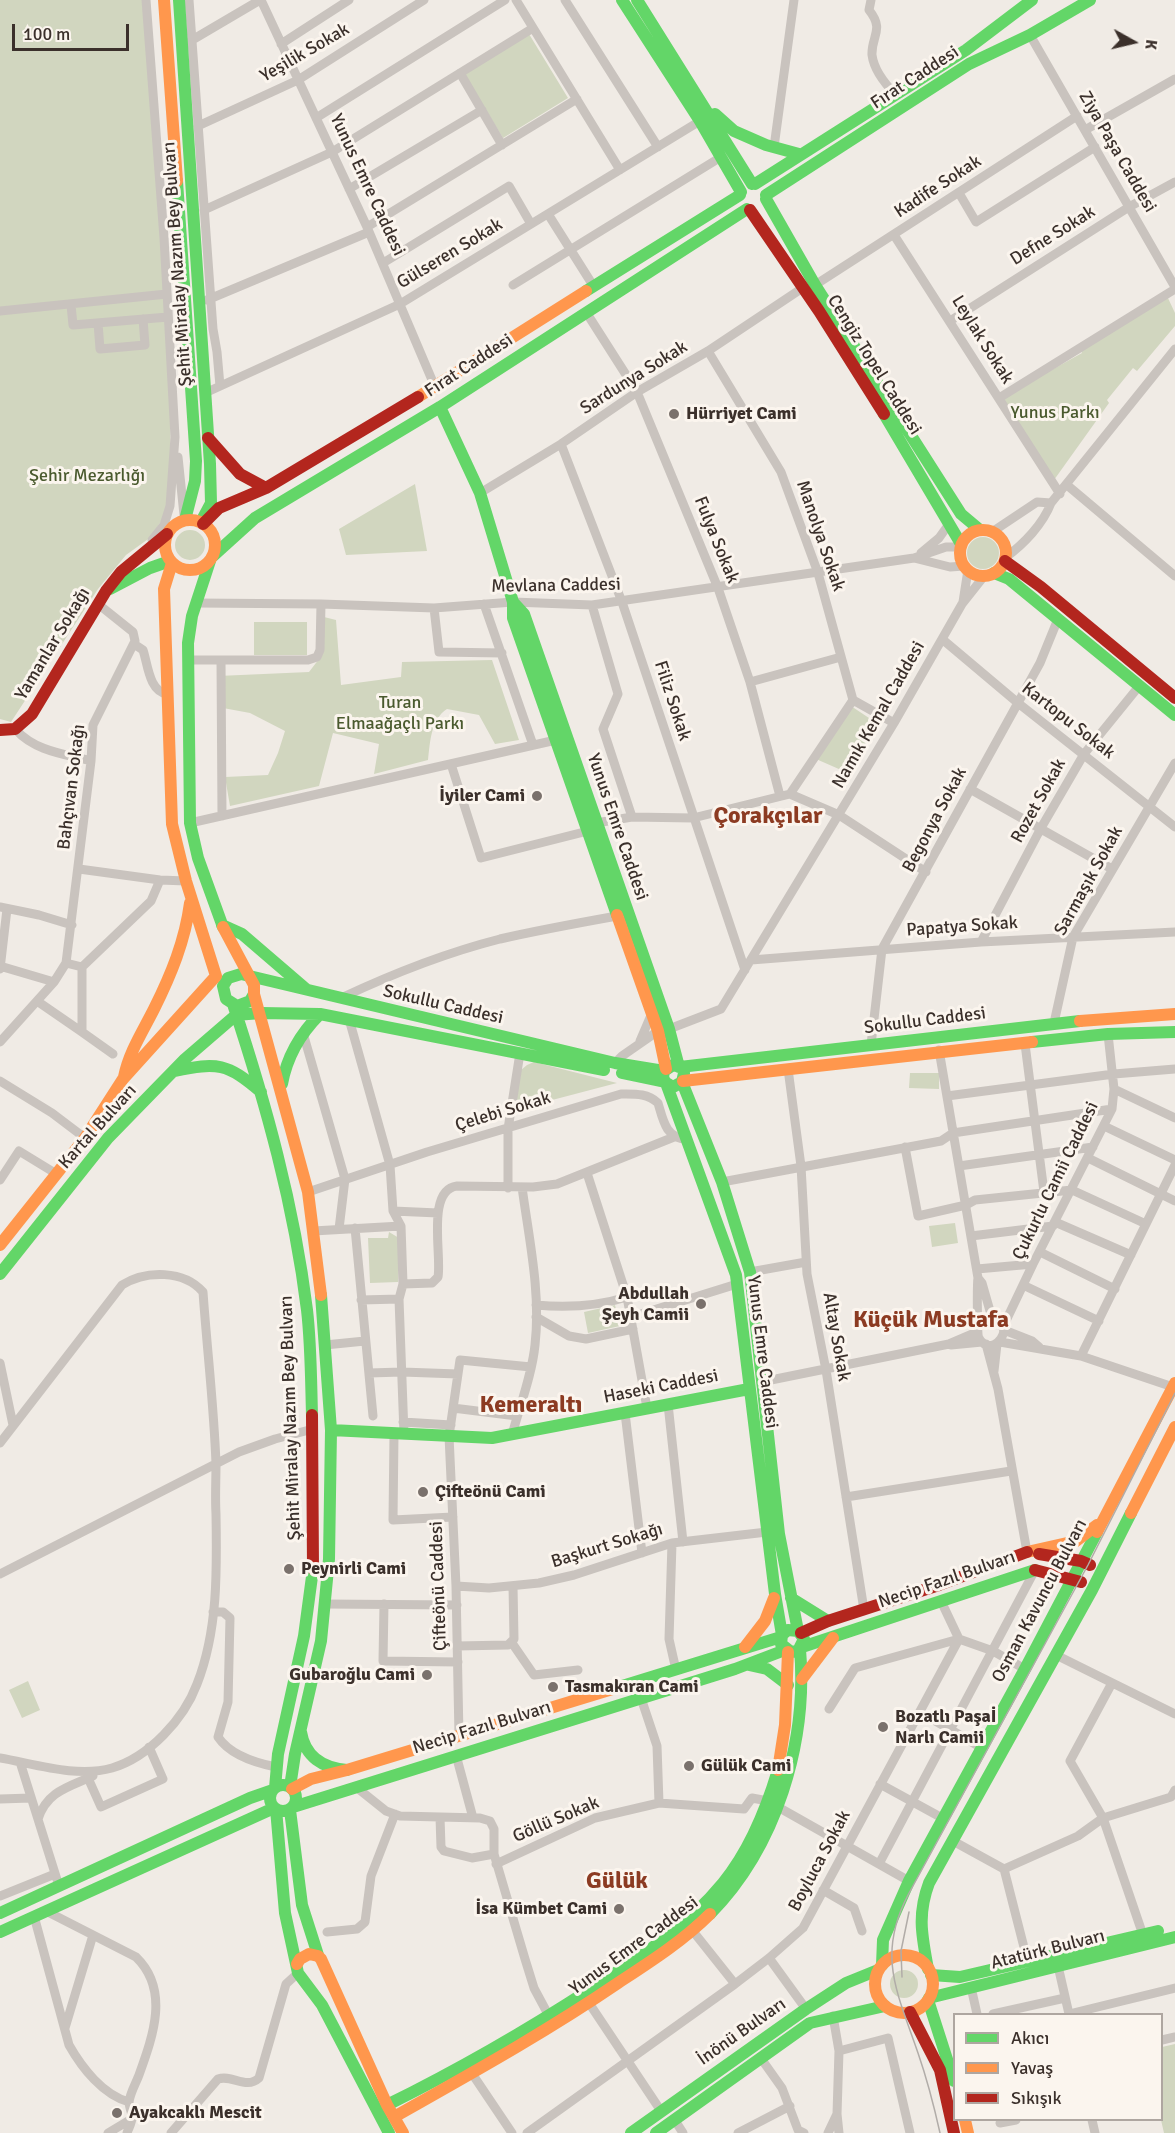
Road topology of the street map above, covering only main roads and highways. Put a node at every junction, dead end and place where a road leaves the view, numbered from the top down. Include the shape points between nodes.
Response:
1 (164, 0) edge
2 (179, 0) edge
3 (622, 0) edge
4 (636, 0) edge
5 (1032, 0) edge
6 (1090, 0) edge
7 (703, 104) junction
8 (799, 154) junction
9 (754, 184) junction
10 (740, 194) junction
11 (766, 197) junction
12 (748, 209) junction
13 (810, 286) junction
14 (440, 406) junction
15 (208, 438) junction
16 (266, 488) junction
17 (184, 521) junction
18 (202, 523) junction
19 (986, 531) junction
20 (167, 534) junction
21 (960, 545) junction
22 (211, 558) junction
23 (1005, 559) junction
24 (171, 562) junction
25 (990, 574) junction
26 (106, 591) junction
27 (513, 602) junction
28 (1175, 698) edge
29 (1175, 715) edge
30 (0, 730) edge
31 (592, 827) junction
32 (190, 895) junction
33 (222, 925) junction
34 (249, 977) junction
35 (221, 979) junction
36 (310, 992) junction
37 (254, 994) junction
38 (235, 1010) junction
39 (261, 1013) junction
40 (320, 1014) junction
41 (1175, 1014) edge
42 (664, 1030) junction
43 (1175, 1032) edge
44 (679, 1067) junction
45 (174, 1071) junction
46 (665, 1076) junction
47 (123, 1079) junction
48 (683, 1082) junction
49 (281, 1089) junction
50 (262, 1092) junction
51 (0, 1245) edge
52 (0, 1274) edge
53 (1174, 1385) edge
54 (749, 1389) junction
55 (1175, 1427) edge
56 (331, 1430) junction
57 (1102, 1520) junction
58 (1027, 1552) junction
59 (1081, 1561) junction
60 (1101, 1571) junction
61 (1072, 1578) junction
62 (1093, 1587) junction
63 (775, 1594) junction
64 (791, 1598) junction
65 (828, 1621) junction
66 (799, 1632) junction
67 (781, 1636) junction
68 (833, 1638) junction
69 (745, 1648) junction
70 (794, 1649) junction
71 (748, 1665) junction
72 (802, 1679) junction
73 (788, 1685) junction
74 (301, 1730) junction
75 (347, 1770) junction
76 (291, 1788) junction
77 (274, 1789) junction
78 (773, 1804) junction
79 (291, 1808) junction
80 (275, 1809) junction
81 (0, 1913) edge
82 (1175, 1928) edge
83 (0, 1932) edge
84 (1175, 1937) edge
85 (318, 1955) junction
86 (880, 1968) junction
87 (325, 1970) junction
88 (300, 1972) junction
89 (930, 1972) junction
90 (928, 1999) junction
91 (885, 2006) junction
92 (910, 2013) junction
93 (953, 2078) edge
94 (387, 2105) junction
95 (394, 2117) junction
96 (389, 2133) edge
97 (403, 2133) edge
98 (631, 2133) edge
99 (656, 2133) edge
100 (954, 2133) edge

1 - 17 main road, Şehit Miralay Nazım Bey Bulvarı via 196,461
2 - 15 main road, Şehit Miralay Nazım Bey Bulvarı via 186,43 205,301
3 - 10 main road via 700,121
4 - 7 main road
5 - 8 main road, Fırat Caddesi via 1005,23
6 - 11 main road, Fırat Caddesi via 969,64
7 - 8 main road via 734,130
7 - 9 main road
8 - 9 main road, Fırat Caddesi
9 - 10 main road via 745,186
9 - 11 main road via 763,188
10 - 12 main road via 741,203
10 - 16 main road, Fırat Caddesi via 435,387
11 - 12 main road via 759,209
11 - 13 main road, Cengiz Topel Caddesi
12 - 13 main road, Cengiz Topel Caddesi
12 - 14 main road, Fırat Caddesi
13 - 19 main road, Cengiz Topel Caddesi via 961,514
13 - 21 main road, Cengiz Topel Caddesi
14 - 22 main road, Fırat Caddesi via 255,518
14 - 27 main road, Yunus Emre Caddesi via 480,493
15 - 16 main road via 232,470
15 - 18 main road, Şehit Miralay Nazım Bey Bulvarı via 211,498
16 - 18 main road, Fırat Caddesi via 219,508
17 - 18 main road
17 - 20 main road
18 - 22 main road via 214,540
19 - 21 main road via 968,536
19 - 23 main road via 1004,542
20 - 24 main road via 165,548
20 - 26 main road, Yamanlar Sokağı via 120,572
21 - 25 main road via 966,568 974,574
22 - 24 main road via 200,569 190,571
22 - 33 main road via 190,628 190,823
23 - 25 main road via 1002,567
23 - 28 main road
24 - 26 main road via 150,568
24 - 32 main road via 164,589 172,824
25 - 29 main road via 1009,579
26 - 30 main road, Yamanlar Sokağı via 32,714 16,730
27 - 31 main road, Yunus Emre Caddesi via 513,618
27 - 31 main road, Yunus Emre Caddesi via 524,614
31 - 42 main road, Yunus Emre Caddesi
31 - 42 main road, Yunus Emre Caddesi via 617,916 652,1013
32 - 35 main road
32 - 47 main road via 179,954 125,1064
33 - 34 main road
33 - 36 main road via 242,934
34 - 35 main road via 236,974
34 - 36 main road, Sokullu Caddesi
34 - 37 main road
35 - 38 main road via 224,995
35 - 47 main road, Kartal Bulvarı
36 - 46 main road, Sokullu Caddesi
37 - 38 main road
37 - 39 main road, Şehit Miralay Nazım Bey Bulvarı
38 - 39 main road, Sokullu Caddesi
38 - 45 main road, Kartal Bulvarı
38 - 50 main road, Şehit Miralay Nazım Bey Bulvarı
39 - 40 main road, Sokullu Caddesi
39 - 49 main road, Şehit Miralay Nazım Bey Bulvarı
40 - 46 main road, Sokullu Caddesi via 520,1053
40 - 49 main road via 290,1056
41 - 44 main road, Sokullu Caddesi via 1054,1023
42 - 44 main road, Yunus Emre Caddesi
42 - 46 main road, Yunus Emre Caddesi
43 - 48 main road, Sokullu Caddesi via 1108,1034
44 - 46 main road via 671,1066
44 - 48 main road via 684,1072
45 - 50 main road via 209,1063 221,1065
45 - 52 main road, Kartal Bulvarı via 108,1138
46 - 48 main road via 673,1087
46 - 54 main road, Yunus Emre Caddesi via 681,1138 736,1275
47 - 51 main road, Kartal Bulvarı via 85,1138
48 - 64 main road, Yunus Emre Caddesi via 722,1182 750,1272 779,1534
49 - 56 main road, Şehit Miralay Nazım Bey Bulvarı via 308,1192
50 - 77 main road, Şehit Miralay Nazım Bey Bulvarı via 288,1194 308,1311 313,1429 315,1561
53 - 57 main road, Osman Kavuncu Bulvarı
54 - 56 main road, Haseki Caddesi via 492,1438 450,1431
54 - 63 main road, Yunus Emre Caddesi
55 - 60 main road
56 - 74 main road, Şehit Miralay Nazım Bey Bulvarı via 325,1604
57 - 58 main road, Necip Fazıl Bulvarı via 1076,1541
57 - 59 main road, Osman Kavuncu Bulvarı
58 - 59 main road
58 - 65 main road, Necip Fazıl Bulvarı
59 - 60 main road
59 - 61 main road, Osman Kavuncu Bulvarı
60 - 62 main road
61 - 62 main road
61 - 68 main road, Necip Fazıl Bulvarı via 1035,1570
61 - 86 main road, Osman Kavuncu Bulvarı via 909,1881 883,1940
62 - 89 main road via 922,1900 919,1918
63 - 67 main road, Yunus Emre Caddesi
63 - 69 main road via 765,1621
64 - 65 main road
64 - 66 main road, Yunus Emre Caddesi
65 - 66 main road, Necip Fazıl Bulvarı
66 - 67 main road via 788,1630
66 - 70 main road via 804,1639
67 - 69 main road, Necip Fazıl Bulvarı
67 - 70 main road via 781,1644
68 - 70 main road, Necip Fazıl Bulvarı
68 - 72 main road
69 - 75 main road, Necip Fazıl Bulvarı
70 - 71 main road, Necip Fazıl Bulvarı
70 - 72 main road, Yunus Emre Caddesi
70 - 73 main road, Yunus Emre Caddesi
71 - 73 main road via 767,1669
71 - 79 main road, Necip Fazıl Bulvarı
72 - 78 main road, Yunus Emre Caddesi via 786,1782
73 - 78 main road, Yunus Emre Caddesi via 785,1735
74 - 75 main road via 312,1758
74 - 76 main road, Şehit Miralay Nazım Bey Bulvarı
75 - 76 main road, Necip Fazıl Bulvarı
76 - 77 main road
76 - 79 main road via 296,1796
77 - 80 main road via 270,1801
77 - 81 main road via 57,1880
78 - 94 main road, Yunus Emre Caddesi via 723,1883 679,1928 549,2016
78 - 95 main road, Yunus Emre Caddesi via 766,1833 740,1877 713,1912 692,1930 589,2003
79 - 80 main road
79 - 85 main road via 302,1905
80 - 83 main road
80 - 88 main road via 285,1913
82 - 89 main road, Atatürk Bulvarı via 960,1977
84 - 90 main road, Atatürk Bulvarı
85 - 87 main road
85 - 88 main road via 305,1954
86 - 89 main road via 897,1956 909,1956 920,1960
86 - 91 main road via 875,1988
86 - 98 main road, İnönü Bulvarı via 846,1983 806,2009
87 - 88 main road via 317,1980
87 - 94 main road
88 - 96 main road via 322,2005
89 - 90 main road via 933,1987
90 - 92 main road
90 - 93 main road
91 - 92 main road via 898,2013
91 - 99 main road, İnönü Bulvarı via 810,2023
92 - 100 main road via 940,2070
94 - 95 main road
95 - 97 main road

